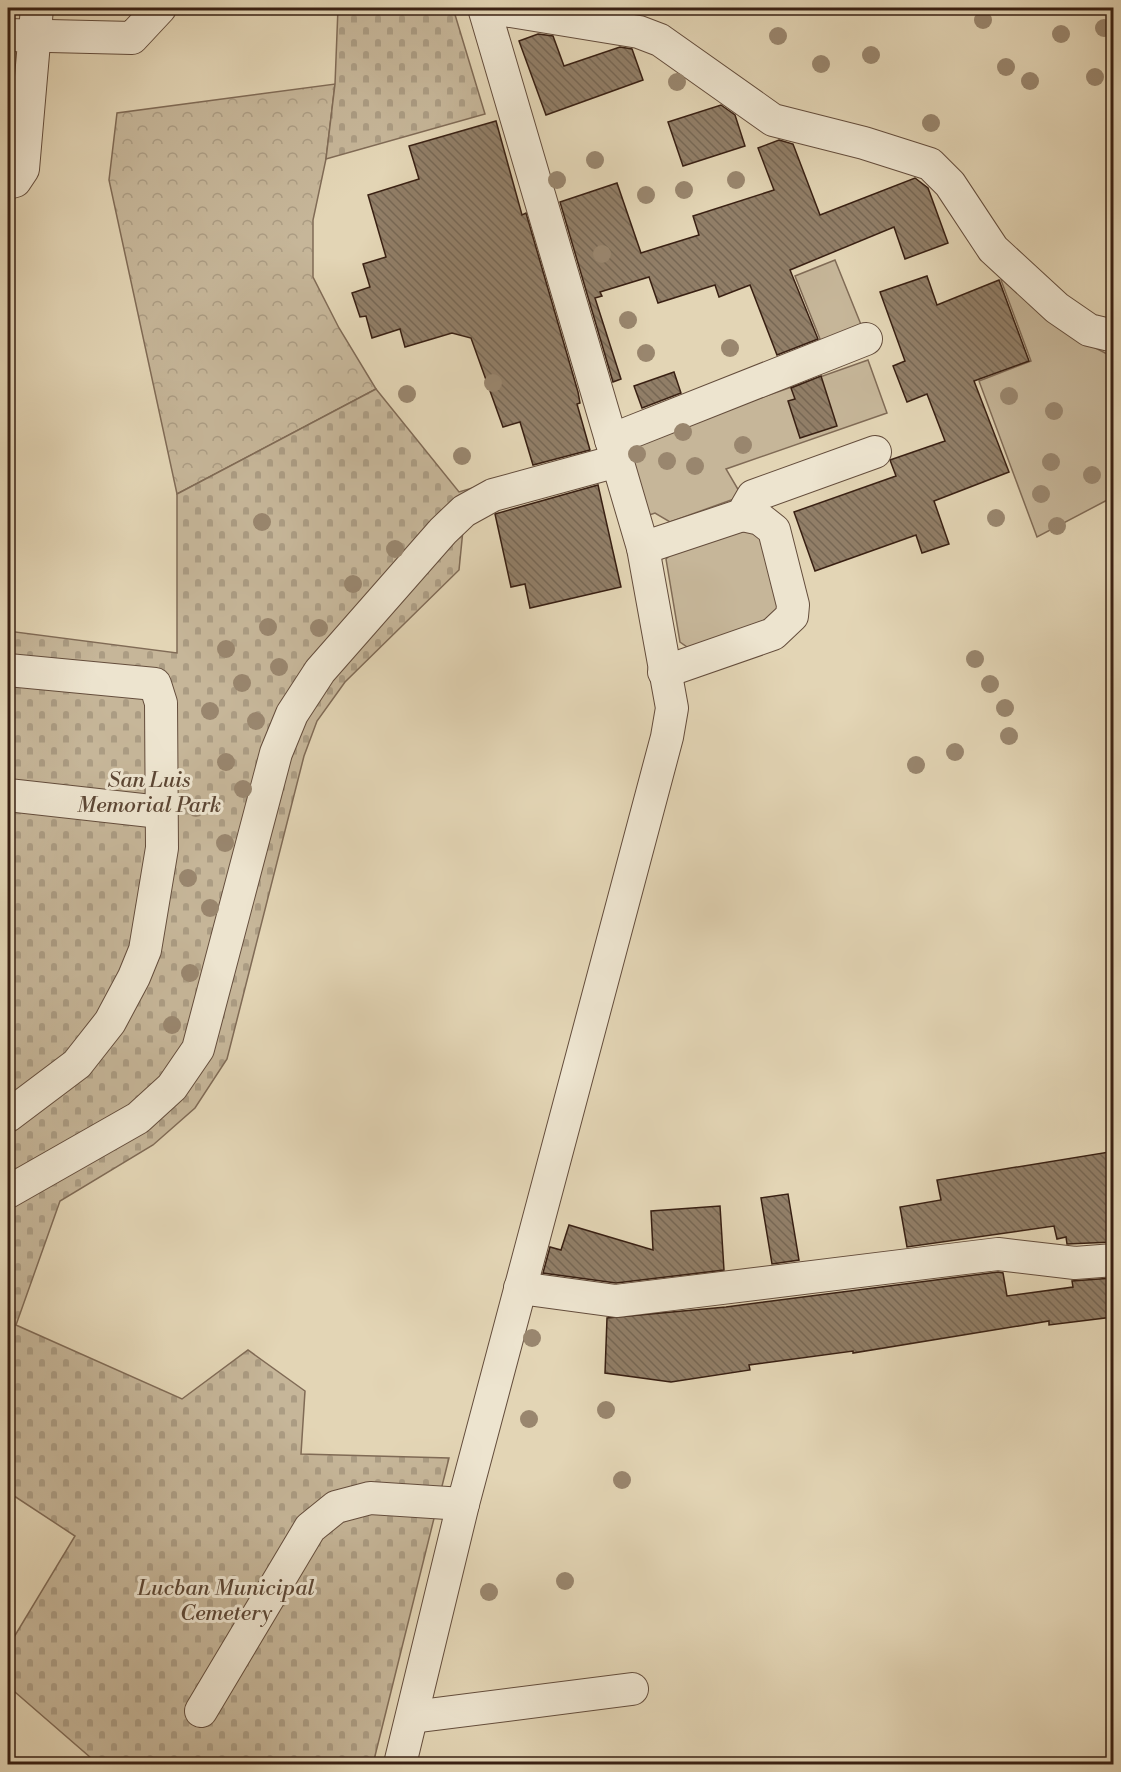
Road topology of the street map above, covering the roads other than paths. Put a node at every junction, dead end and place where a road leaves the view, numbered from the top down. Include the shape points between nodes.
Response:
1 (160, 8) edge
2 (484, 8) edge
3 (492, 8) edge
4 (26, 26) edge
5 (8, 183) edge
6 (1113, 336) edge
7 (866, 339) dead end
8 (614, 451) junction
9 (875, 452) dead end
10 (742, 515) junction
11 (643, 548) junction
12 (8, 670) edge
13 (664, 672) junction
14 (8, 795) edge
15 (160, 812) junction
16 (8, 1116) edge
17 (8, 1192) edge
18 (1113, 1260) edge
19 (520, 1288) junction
20 (463, 1504) junction
21 (632, 1689) dead end
22 (201, 1711) dead end
23 (412, 1717) junction
24 (400, 1764) edge

1 - 4 street via 132,38
2 - 8 street
3 - 6 street via 639,32 660,40 773,120 930,164 950,184 993,249 1057,308 1089,330
4 - 5 street via 23,169 15,181
7 - 8 street
8 - 11 street
8 - 17 street via 493,495 464,511 320,671 292,714 276,753 198,1049 172,1087 138,1118
9 - 10 street via 753,496
10 - 11 street
10 - 13 street via 760,519 774,530 794,605 792,616 773,634
11 - 13 street
12 - 15 street via 155,684 161,703
13 - 19 street via 672,708 667,737
14 - 15 street
15 - 16 street via 162,848 154,900 145,950 134,977 110,1022 77,1064
18 - 19 street via 1075,1263 998,1254 616,1301
19 - 20 street
20 - 22 street via 370,1498 336,1507 310,1528
20 - 23 street
21 - 23 street
23 - 24 street

